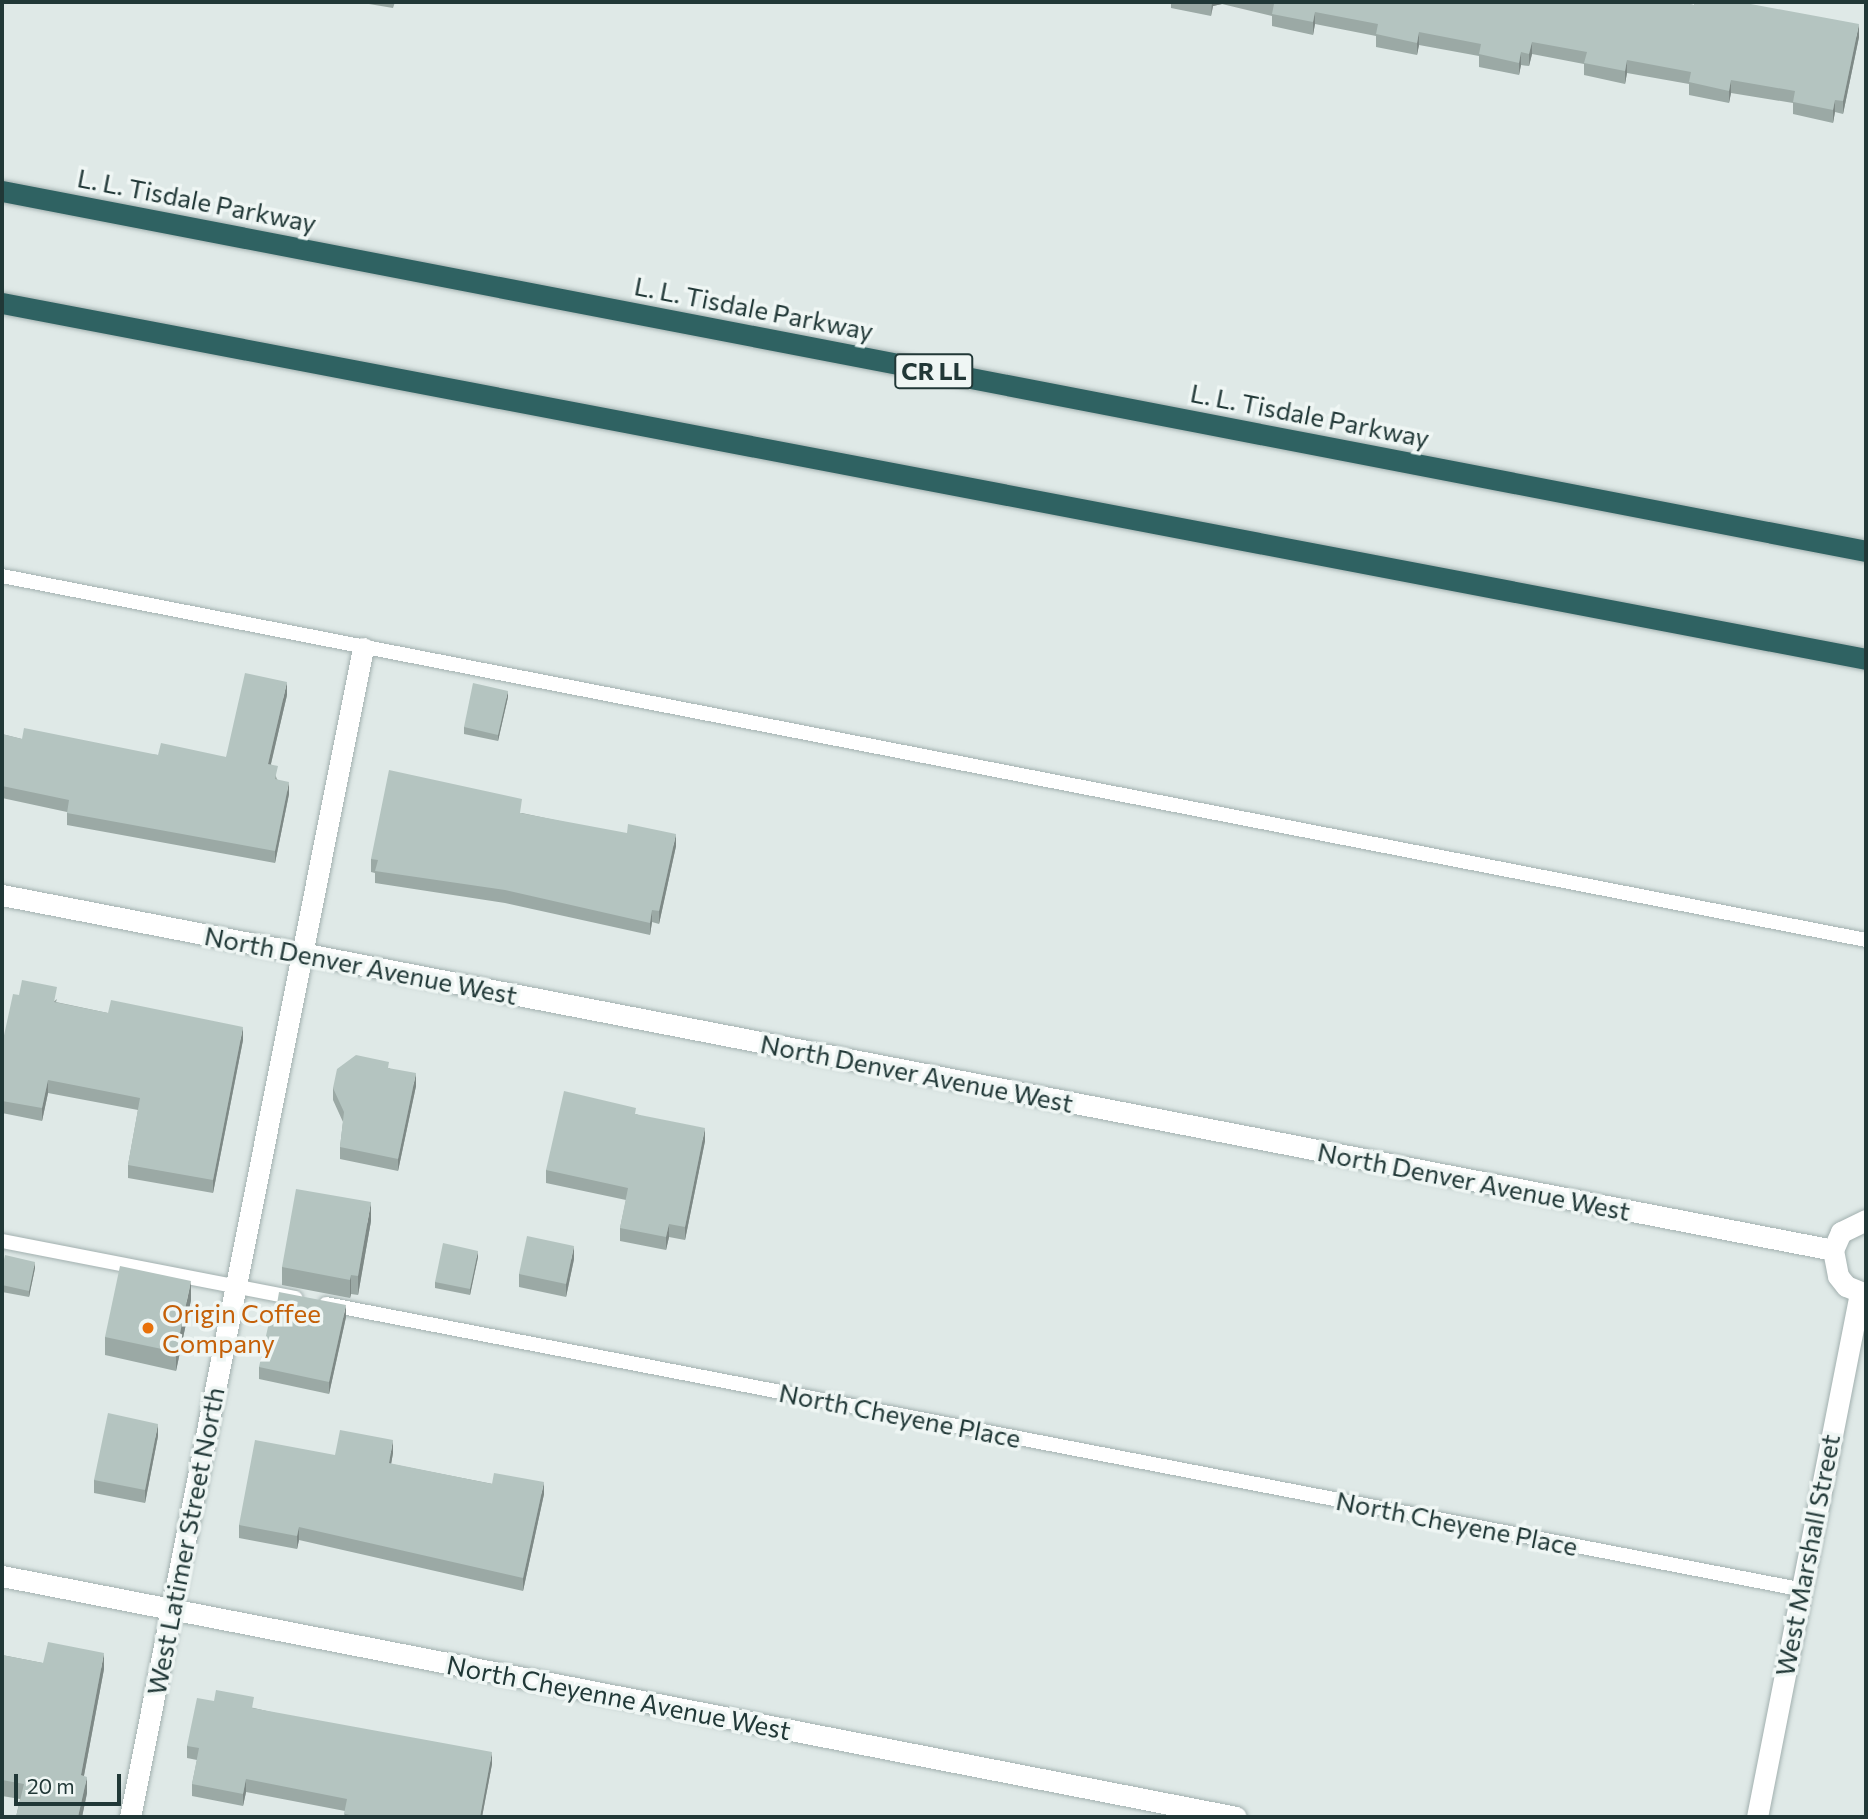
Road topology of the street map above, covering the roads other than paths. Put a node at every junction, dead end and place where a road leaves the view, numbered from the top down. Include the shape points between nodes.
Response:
1 (2, 191) edge
2 (2, 303) edge
3 (1866, 551) edge
4 (2, 576) edge
5 (363, 648) junction
6 (1866, 659) edge
7 (2, 895) edge
8 (1866, 940) edge
9 (302, 954) junction
10 (1866, 1220) edge
11 (2, 1241) edge
12 (1833, 1250) junction
13 (236, 1286) junction
14 (1863, 1293) edge
15 (2, 1576) edge
16 (1799, 1589) junction
17 (171, 1610) junction
18 (130, 1817) edge
19 (1236, 1817) edge
20 (1757, 1817) edge

1 - 3 highway, L. L. Tisdale Parkway / CR LL
2 - 6 highway
4 - 5 lane
5 - 8 lane
5 - 9 street, West Latimer Street North
7 - 9 street, North Denver Avenue West
9 - 12 street, North Denver Avenue West
9 - 13 street, West Latimer Street North
10 - 12 street via 1841,1232
11 - 13 lane, North Cheyene Place
12 - 14 street via 1838,1276
13 - 16 lane, North Cheyene Place
13 - 17 street, West Latimer Street North
14 - 16 street, West Marshall Street
15 - 17 street, North Cheyenne Avenue West
16 - 20 street, West Marshall Street
17 - 18 street, West Latimer Street North
17 - 19 street, North Cheyenne Avenue West

